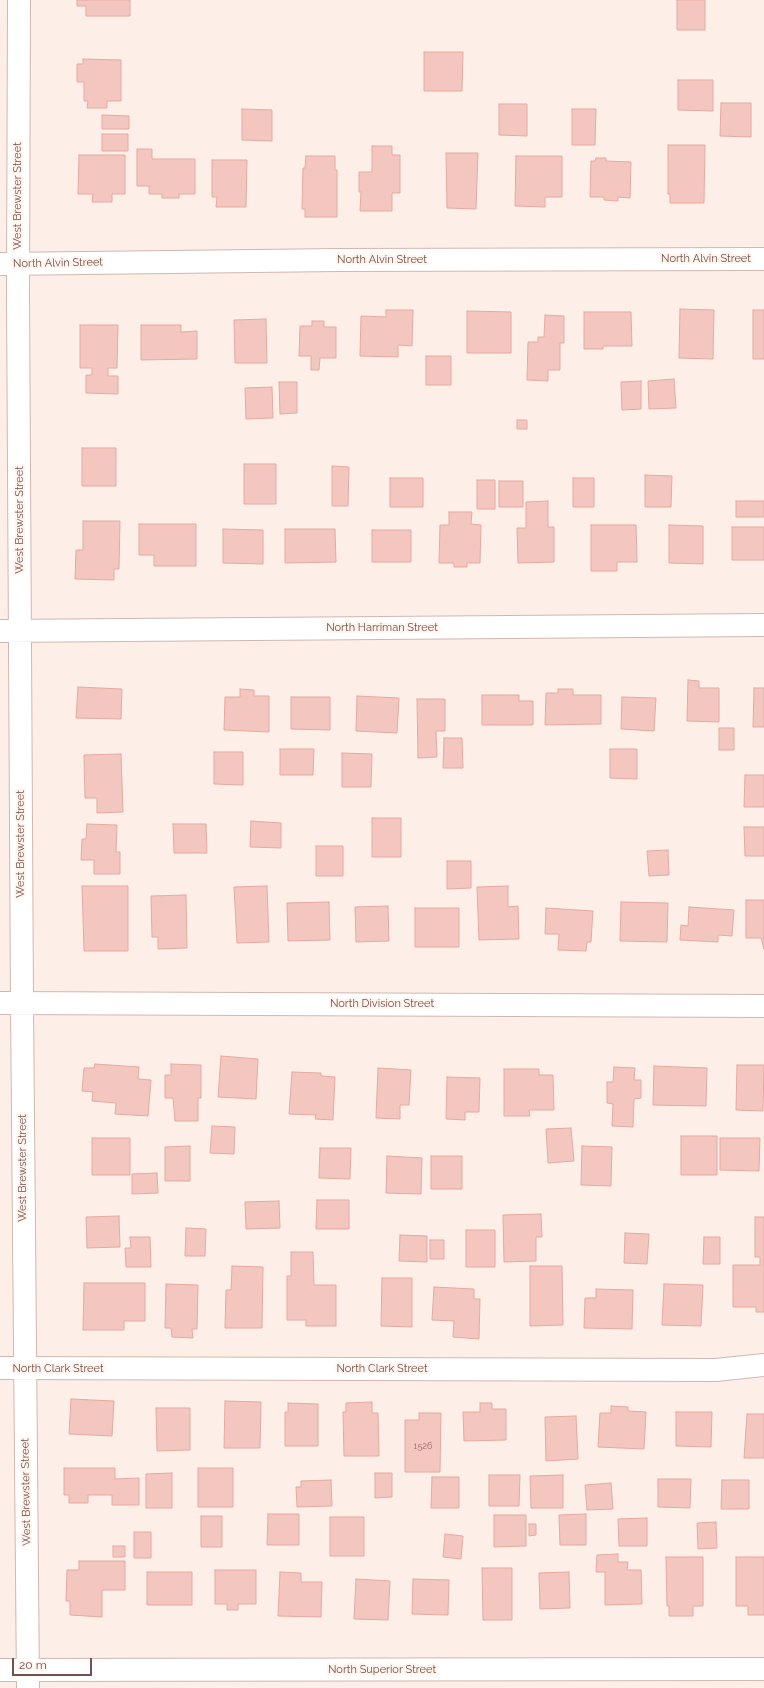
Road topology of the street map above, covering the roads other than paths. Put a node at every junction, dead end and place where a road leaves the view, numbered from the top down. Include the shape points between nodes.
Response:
1 (19, 0) edge
2 (764, 259) edge
3 (9, 264) edge
4 (764, 625) edge
5 (10, 631) edge
6 (0, 1003) edge
7 (22, 1003) junction
8 (764, 1006) edge
9 (764, 1365) edge
10 (0, 1368) edge
11 (25, 1369) junction
12 (0, 1670) edge
13 (764, 1670) edge
14 (28, 1679) edge

1 - 3 street, West Brewster Street
2 - 3 street, North Alvin Street
3 - 5 street, West Brewster Street
4 - 5 street, North Harriman Street
5 - 7 street, West Brewster Street
6 - 7 street, North Division Street
7 - 8 street, North Division Street
7 - 11 street, West Brewster Street
9 - 11 street, North Clark Street via 716,1370
10 - 11 street, North Clark Street
11 - 14 street, West Brewster Street
12 - 14 street, North Superior Street
13 - 14 street, North Superior Street

